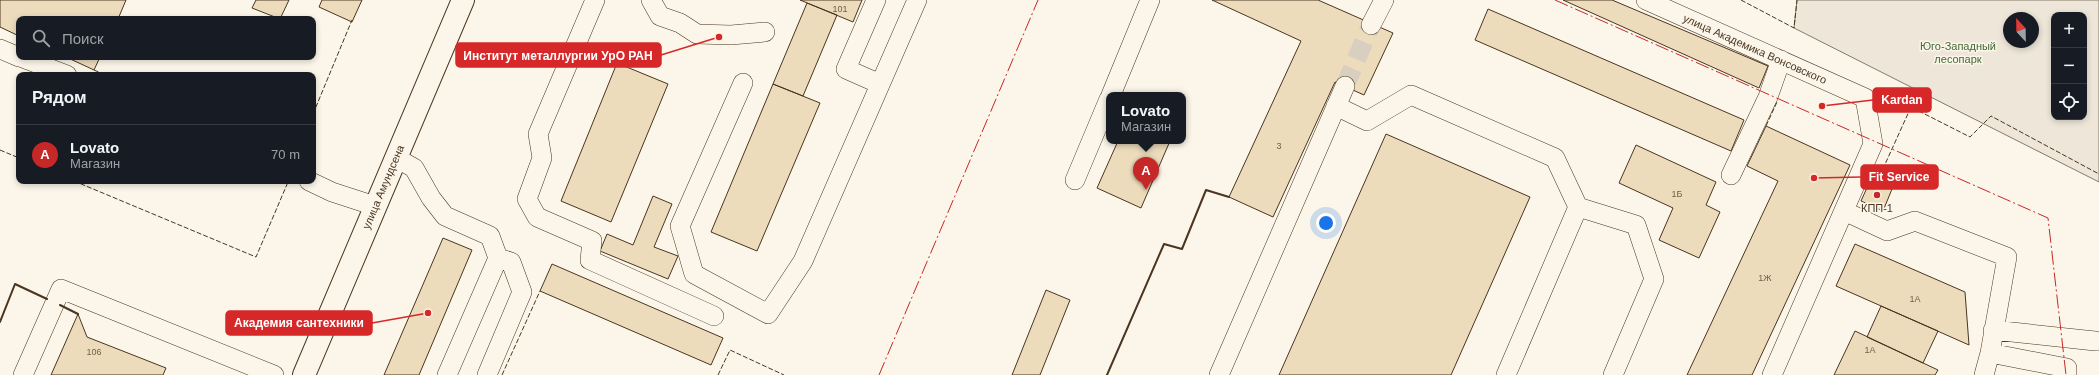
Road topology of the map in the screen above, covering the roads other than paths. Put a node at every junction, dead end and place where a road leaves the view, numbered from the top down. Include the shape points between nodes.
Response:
1 (463, 0) edge
2 (595, 0) edge
3 (651, 0) edge
4 (876, 0) edge
5 (917, 0) edge
6 (1150, 0) edge
7 (1384, 0) edge
8 (1650, 1) edge
9 (1371, 25) tunnel mouth
10 (765, 32) dead end
11 (0, 49) edge
12 (16, 55) edge
13 (28, 60) edge
14 (1781, 60) junction
15 (60, 72) edge
16 (743, 83) dead end
17 (880, 84) junction
18 (1345, 86) tunnel mouth
19 (1111, 92) edge
20 (1106, 106) edge
21 (1336, 106) junction
22 (396, 158) junction
23 (1731, 175) dead end
24 (1076, 180) dead end
25 (315, 184) edge
26 (375, 206) junction
27 (1578, 207) junction
28 (1844, 212) junction
29 (498, 258) junction
30 (714, 316) dead end
31 (1993, 330) junction
32 (2095, 341) dead end
33 (1990, 353) junction
34 (23, 375) edge
35 (274, 375) edge
36 (304, 375) edge
37 (448, 375) edge
38 (487, 375) edge
39 (1218, 375) edge
40 (1506, 375) edge
41 (1613, 375) edge
42 (1772, 375) edge
43 (1984, 375) edge
44 (2068, 375) edge

1 - 22 main road, улица Амундсена
2 - 30 street via 538,134 542,158 526,199 538,217 592,241 590,260
3 - 10 street via 660,16 680,23 696,34 731,35
4 - 17 street via 846,69
5 - 17 street
6 - 19 street
7 - 9 street
8 - 14 street, улица Академика Вонсовского
11 - 12 street
13 - 15 street
14 - 23 street via 1768,97
14 - 28 street, улица Академика Вонсовского via 1865,98 1873,144
16 - 17 street via 680,226 694,274 768,314 803,261
18 - 21 street
20 - 24 street
21 - 27 street via 1367,121 1411,95 1555,158
21 - 39 street
22 - 26 main road, улица Амундсена
22 - 29 street via 414,168 445,216 490,236
25 - 26 street
26 - 36 main road, улица Амундсена
27 - 40 street
27 - 41 street via 1636,225 1654,279
28 - 31 street via 1887,231 1914,221 2007,257
28 - 42 street
29 - 37 street
29 - 38 street via 511,262 522,292
31 - 32 street
31 - 33 street
33 - 43 street
33 - 44 street via 2067,368
34 - 35 street via 61,289

